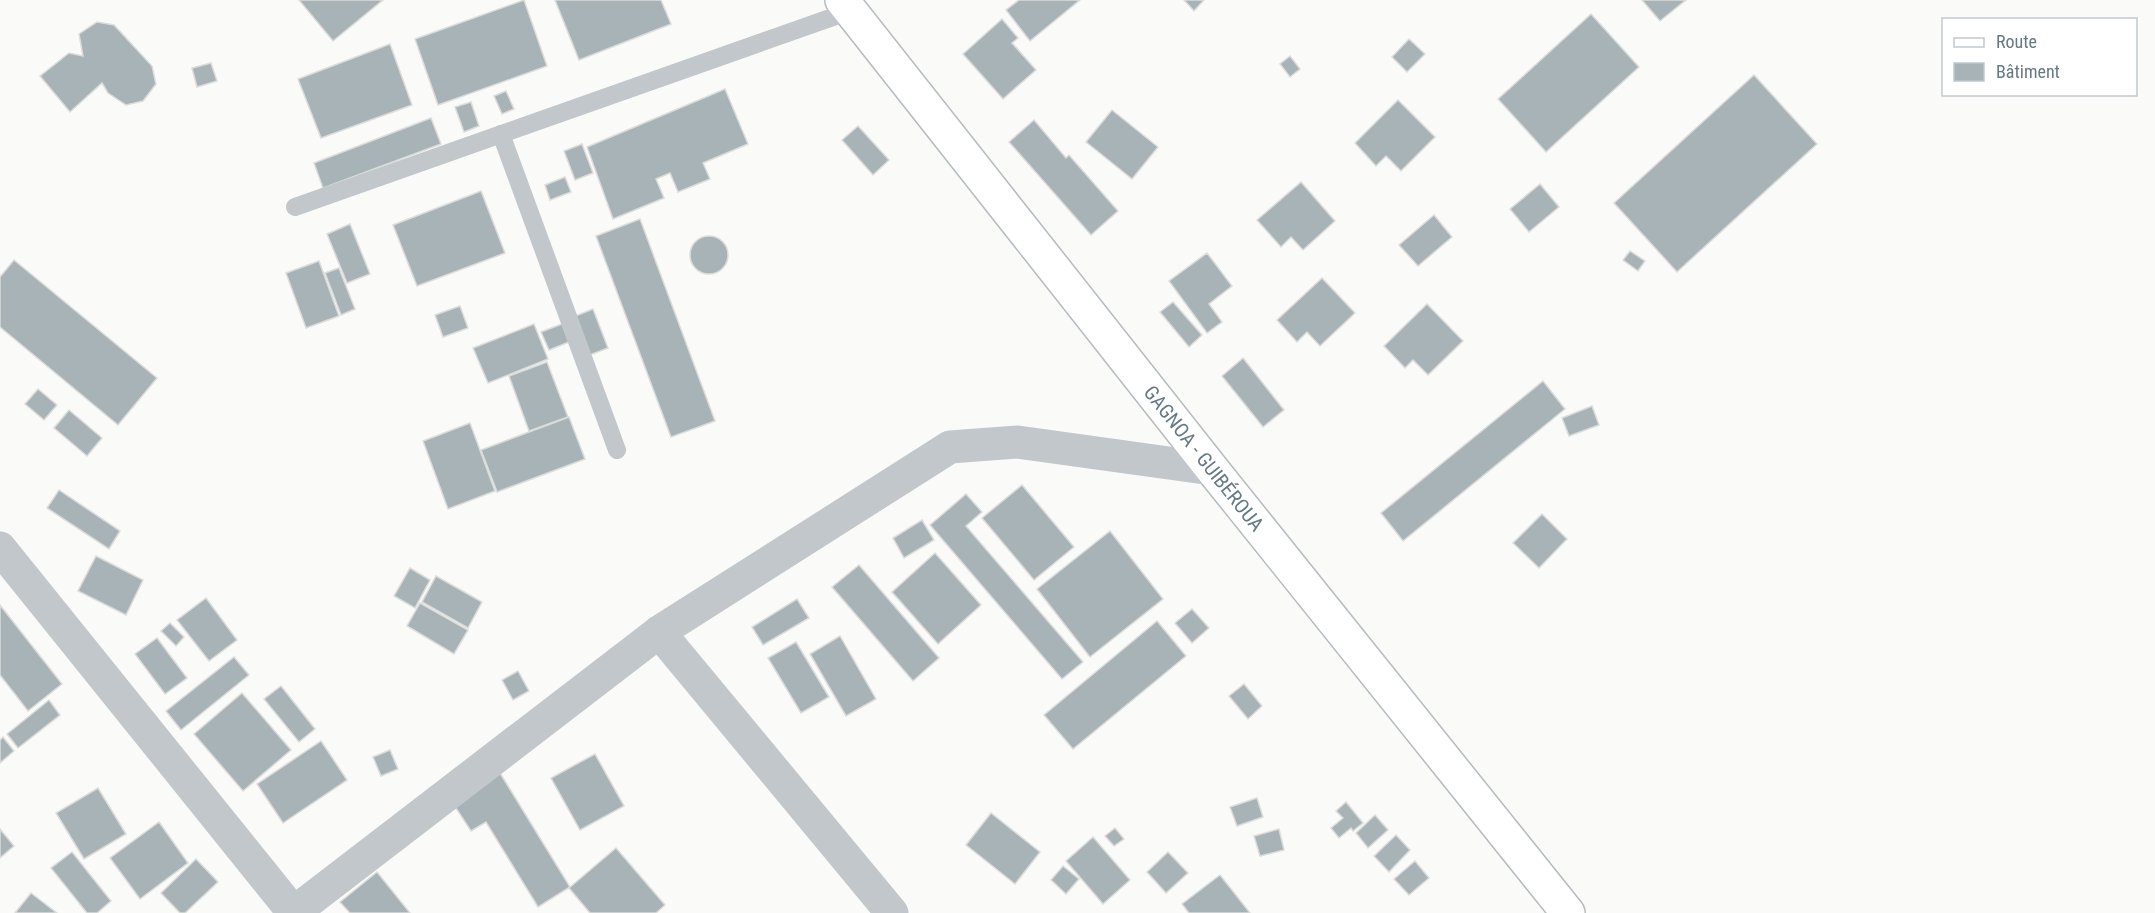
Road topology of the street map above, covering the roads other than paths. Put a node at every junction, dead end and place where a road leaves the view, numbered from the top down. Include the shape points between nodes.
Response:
1 (846, 5) edge
2 (501, 134) junction
3 (295, 207) dead end
4 (617, 450) dead end
5 (1212, 469) junction
6 (0, 548) edge
7 (659, 632) junction
8 (294, 913) edge
9 (892, 913) edge
10 (1568, 913) edge

1 - 2 lane
1 - 5 main road, GAGNOA - GUIBÉROUA
2 - 3 lane
2 - 4 lane
5 - 7 street via 1018,442 950,447
5 - 10 main road, GAGNOA - GUIBÉROUA
6 - 8 street
7 - 8 street
7 - 9 street

